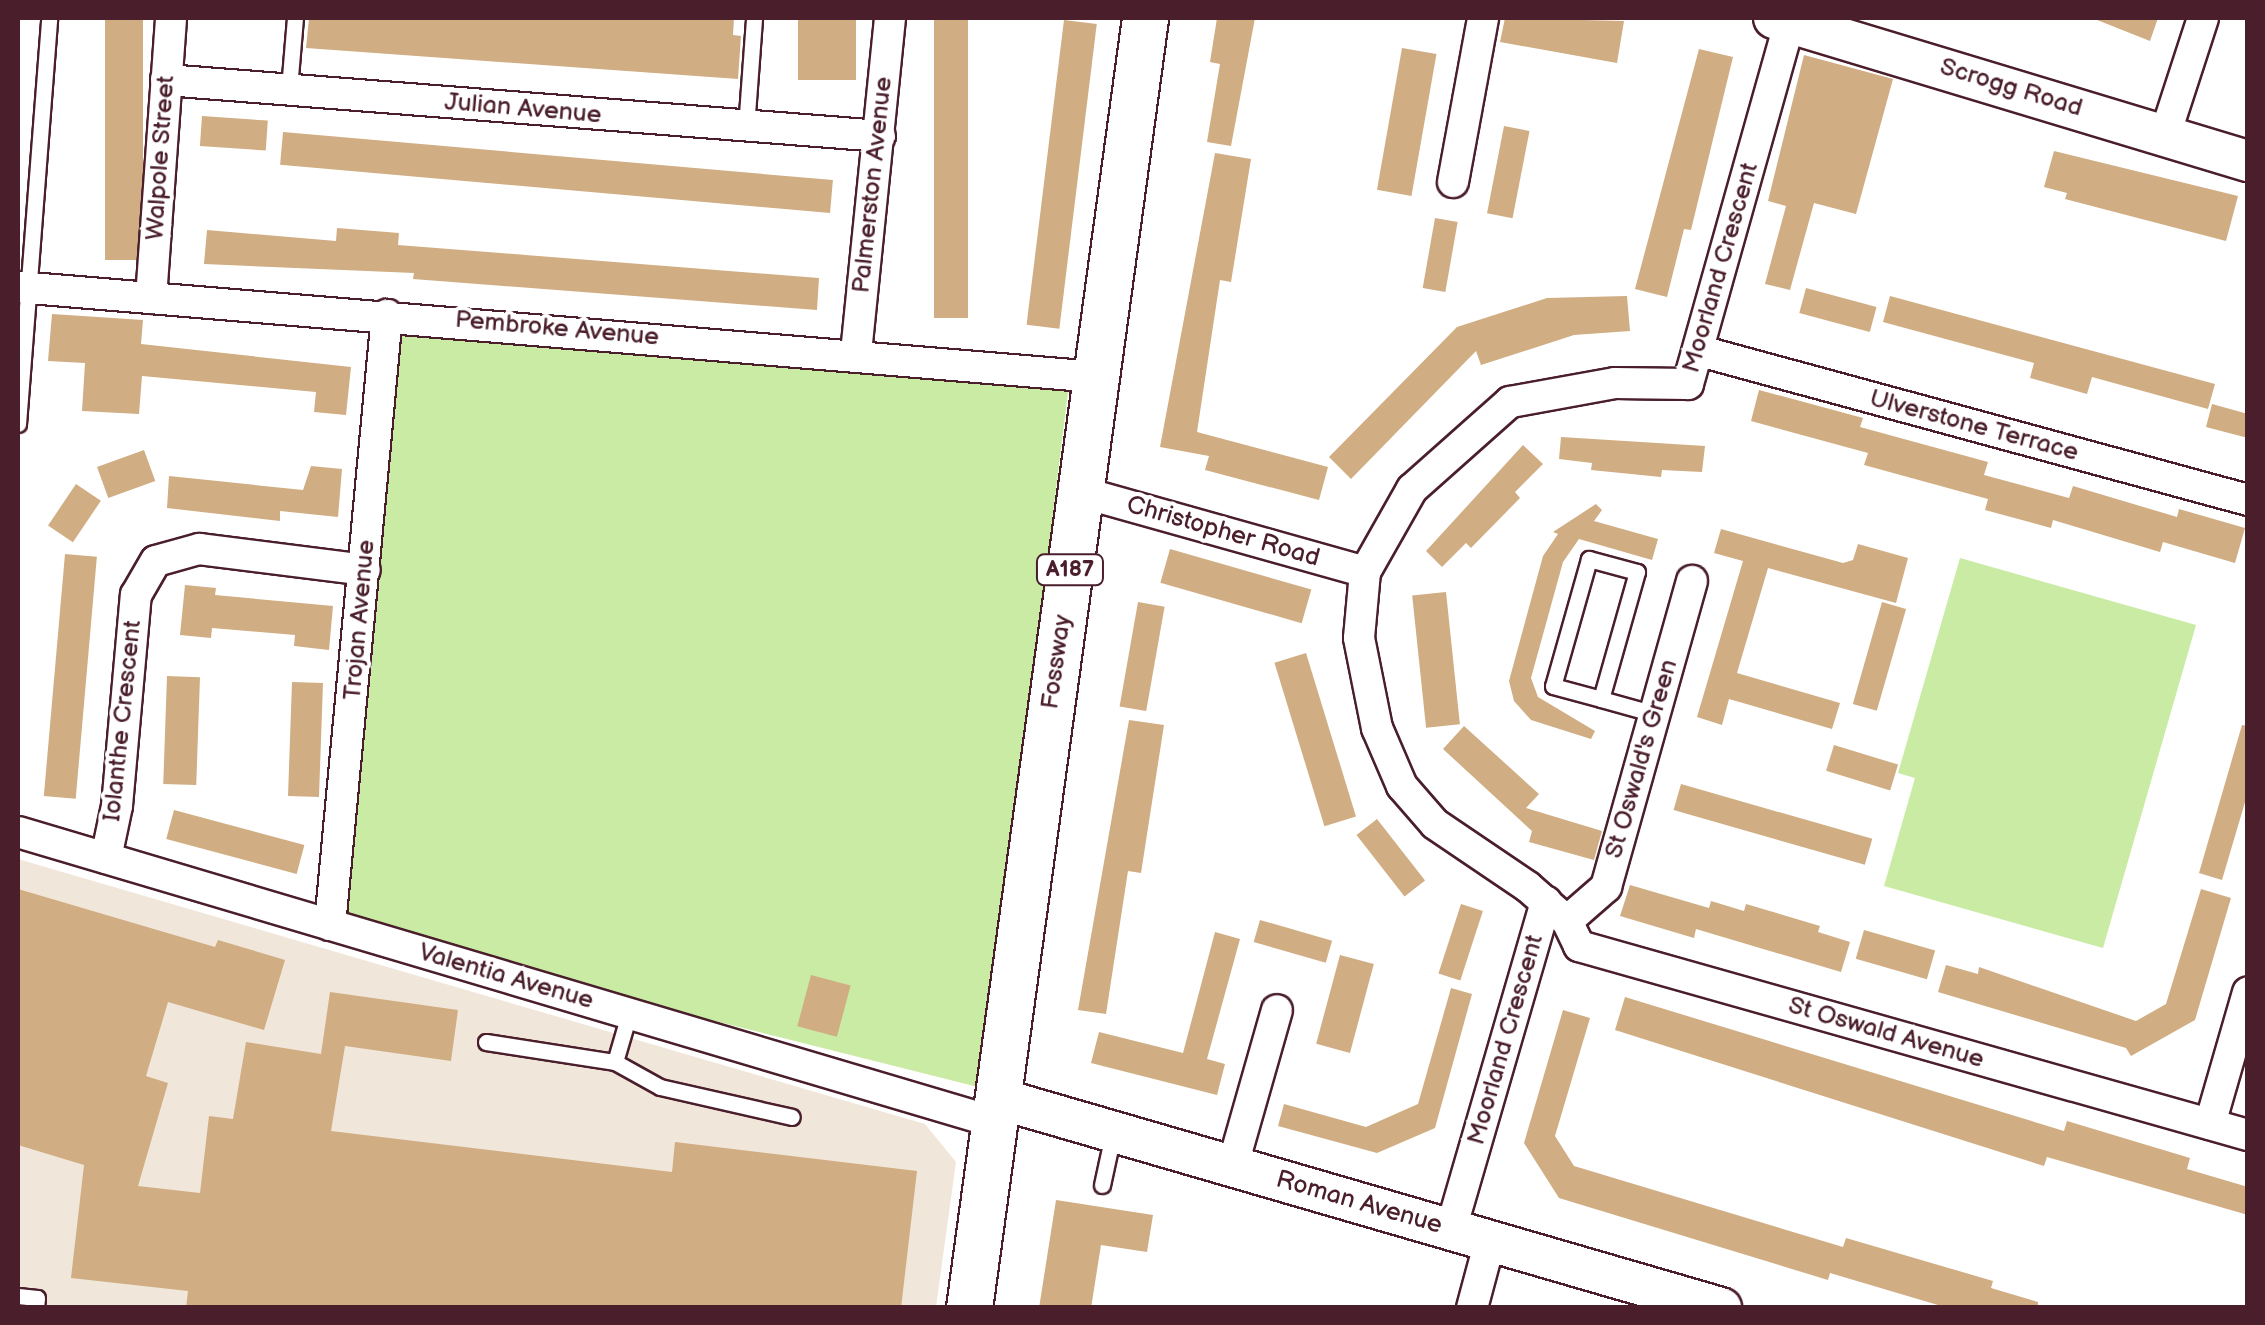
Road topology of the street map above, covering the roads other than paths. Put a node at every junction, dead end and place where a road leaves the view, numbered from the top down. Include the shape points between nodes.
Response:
1 (50, 18) edge
2 (170, 18) edge
3 (295, 18) edge
4 (754, 18) edge
5 (890, 18) edge
6 (1145, 18) edge
7 (1484, 18) edge
8 (2203, 18) edge
9 (1790, 20) edge
10 (166, 80) junction
11 (288, 89) junction
12 (746, 128) junction
13 (2165, 134) junction
14 (880, 136) junction
15 (2248, 161) edge
16 (1453, 182) dead end
17 (23, 288) edge
18 (151, 298) junction
19 (386, 315) junction
20 (1700, 351) junction
21 (856, 353) junction
22 (1096, 377) junction
23 (18, 424) edge
24 (1082, 492) junction
25 (2248, 500) edge
26 (365, 570) junction
27 (1365, 572) junction
28 (1692, 582) dead end
29 (1601, 699) junction
30 (1655, 714) junction
31 (18, 832) edge
32 (106, 858) junction
33 (1556, 912) junction
34 (330, 925) junction
35 (2248, 992) edge
36 (1277, 1010) dead end
37 (629, 1014) junction
38 (486, 1042) dead end
39 (615, 1062) junction
40 (996, 1110) junction
41 (792, 1117) dead end
42 (2210, 1124) junction
43 (1113, 1134) junction
44 (2248, 1135) edge
45 (1232, 1168) junction
46 (1102, 1185) dead end
47 (1451, 1228) junction
48 (1490, 1241) junction
49 (18, 1296) edge
50 (36, 1308) edge
51 (969, 1308) edge
52 (1472, 1308) edge
53 (1721, 1308) edge

1 - 17 lane
2 - 10 street, Walpole Street
3 - 11 lane
4 - 12 lane
5 - 14 street, Palmerston Avenue
6 - 22 main road, Fossway / A187
7 - 16 street
8 - 13 street
9 - 13 street, Scrogg Road
9 - 20 street, Moorland Crescent
10 - 11 street, Julian Avenue
10 - 18 street, Walpole Street
11 - 12 street, Julian Avenue
12 - 14 street, Julian Avenue
13 - 15 street, Scrogg Road
14 - 21 street, Palmerston Avenue
17 - 18 street, Pembroke Avenue
17 - 23 lane
18 - 19 street, Pembroke Avenue
19 - 21 street, Pembroke Avenue
19 - 26 street, Trojan Avenue
20 - 25 street, Ulverstone Terrace
20 - 27 street, Moorland Crescent via 1688,384 1616,382 1510,402 1412,489
21 - 22 street, Pembroke Avenue
22 - 24 main road, Fossway / A187
24 - 27 street, Christopher Road
24 - 40 main road, Fossway / A187
26 - 32 street, Iolanthe Crescent via 199,549 156,561 136,595 117,806
26 - 34 street, Trojan Avenue
27 - 33 street, Moorland Crescent via 1359,638 1367,693 1402,786 1460,845
28 - 30 street, St Oswald's Green
29 - 29 lane via 1553,686 1589,559 1637,572
29 - 30 lane
30 - 33 street, St Oswald's Green via 1606,887
31 - 32 street, Valentia Avenue
32 - 34 street, Valentia Avenue
33 - 42 street, St Oswald Avenue via 1579,946
33 - 47 street, Moorland Crescent
34 - 37 street, Valentia Avenue
35 - 42 street
36 - 45 street
37 - 39 lane
37 - 40 street, Valentia Avenue
38 - 39 lane
39 - 41 lane via 660,1088
40 - 43 street, Roman Avenue
40 - 51 main road, Fossway / A187
42 - 44 street, St Oswald Avenue
43 - 45 street, Roman Avenue
43 - 46 lane
45 - 47 street, Roman Avenue
47 - 48 street, Roman Avenue
48 - 52 street
48 - 53 street, Roman Avenue
49 - 50 lane via 37,1298

